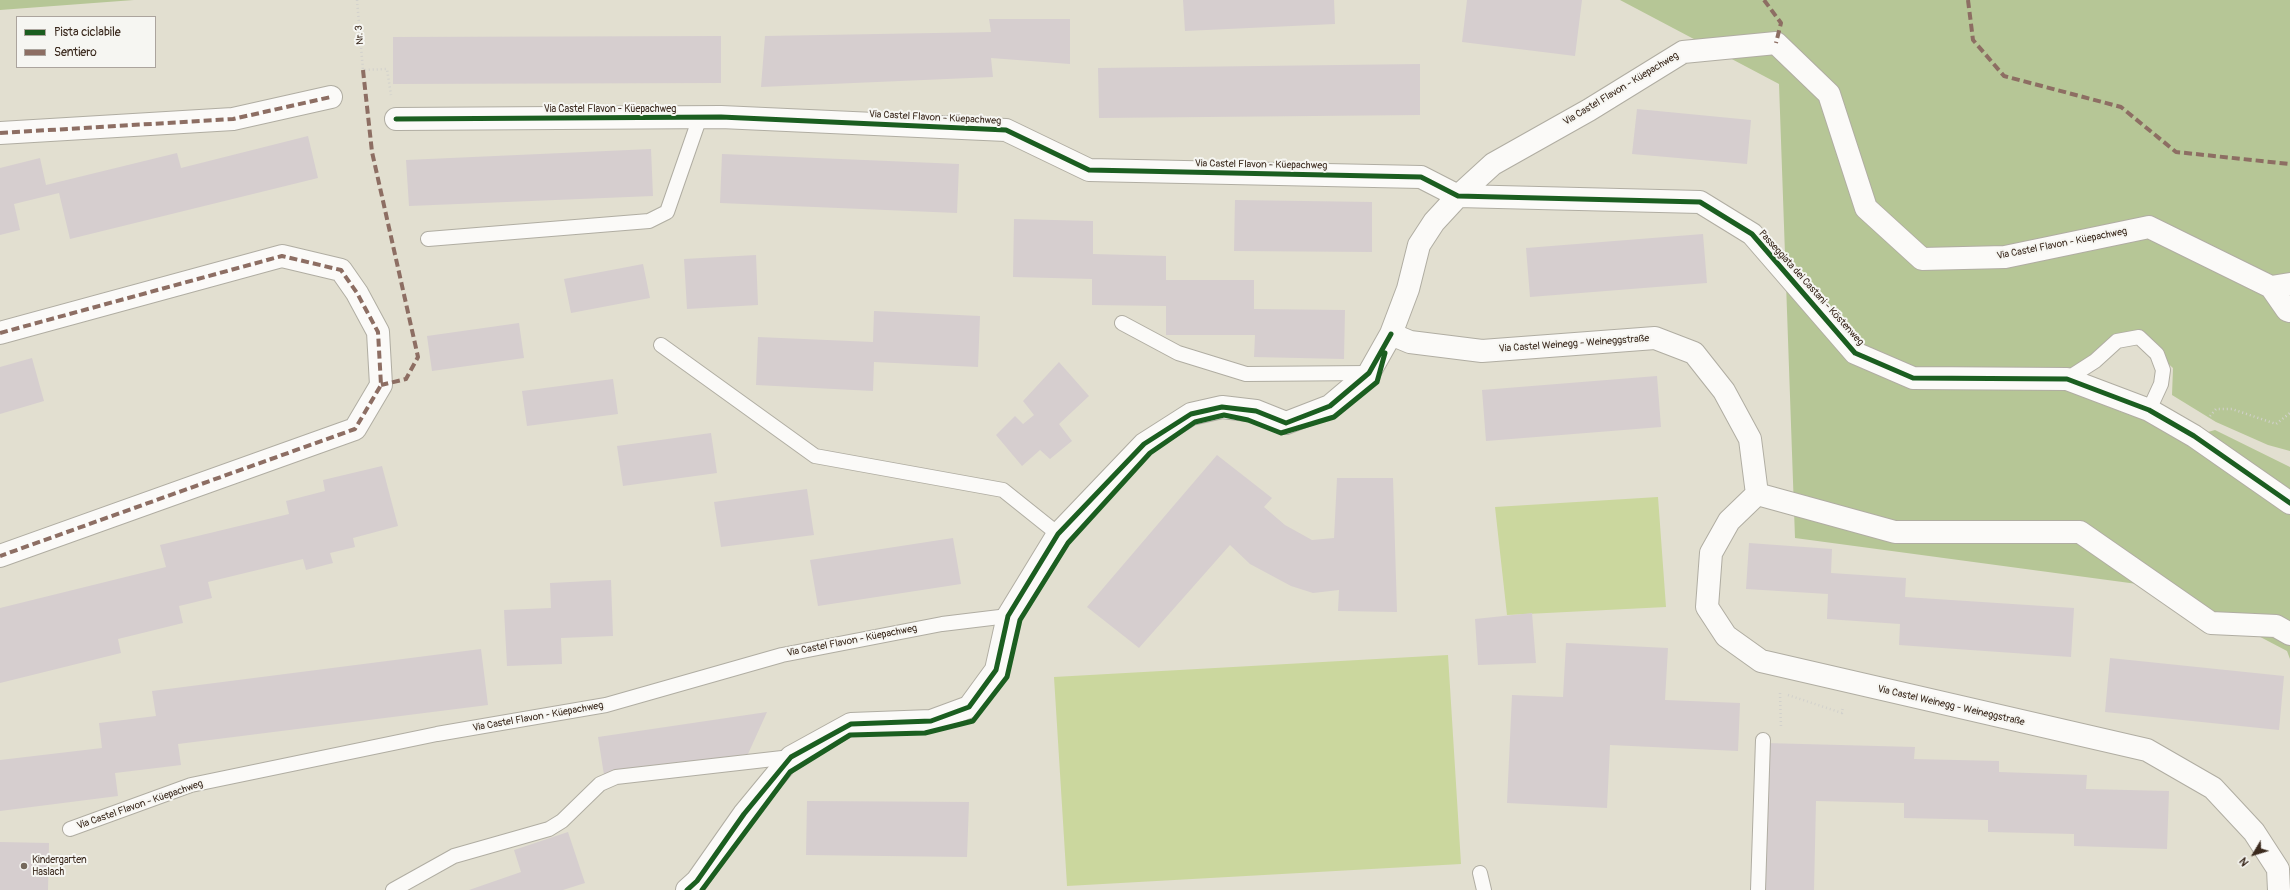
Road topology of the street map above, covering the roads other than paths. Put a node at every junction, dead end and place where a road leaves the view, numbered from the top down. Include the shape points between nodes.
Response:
1 (331, 97) dead end
2 (700, 117) junction
3 (396, 119) road end
4 (0, 133) edge
5 (1458, 196) junction
6 (428, 239) dead end
7 (2280, 286) edge
8 (2290, 311) edge
9 (1122, 323) dead end
10 (0, 333) edge
11 (1391, 334) junction
12 (661, 345) dead end
13 (1370, 373) junction
14 (2067, 379) junction
15 (2149, 410) junction
16 (1757, 494) junction
17 (2290, 503) edge
18 (1058, 534) junction
19 (0, 556) edge
20 (1008, 616) junction
21 (2290, 634) edge
22 (1763, 740) road end
23 (791, 757) junction
24 (70, 829) dead end
25 (1480, 874) dead end
26 (394, 890) edge
27 (687, 890) edge
28 (1484, 890) edge
29 (1758, 890) edge
30 (2279, 890) edge

1 - 4 street via 233,118
2 - 3 street, Via Castel Flavon - Küepachweg
2 - 5 street, Via Castel Flavon - Küepachweg via 1006,130 1089,170 1421,177
2 - 6 lane via 667,212 649,221
5 - 7 street, Via Castel Flavon - Küepachweg via 1493,164 1589,110 1683,52 1776,43 1829,94 1866,208 1922,259 2005,257 2148,227
5 - 11 street, Via Castel Flavon - Küepachweg via 1434,222 1419,245 1408,288
5 - 14 street, Passeggiata dei Castani - Köstenweg via 1700,202 1752,234 1855,353 1914,378
7 - 8 street via 2287,310
9 - 13 lane via 1178,352 1246,374
10 - 19 street via 282,256 341,270 378,332 381,385 355,429
11 - 13 street, Via Castel Flavon - Küepachweg
11 - 16 street, Via Castel Weinegg - Weineggstraße via 1410,342 1482,351 1655,338 1694,353 1724,391 1750,439
12 - 18 lane via 815,456 1003,490
13 - 18 street, Via Castel Flavon - Küepachweg via 1330,406 1286,423 1256,411 1222,407 1191,414 1144,444
14 - 15 street, Passeggiata dei Castani - Köstenweg
14 - 15 lane via 2094,361 2117,341 2139,337 2157,354 2163,370
15 - 17 street, Passeggiata dei Castani - Köstenweg via 2194,436
16 - 21 street via 1895,532 2080,532 2211,623 2276,626
16 - 30 street, Via Castel Weinegg - Weineggstraße via 1729,521 1711,553 1707,607 1726,636 1761,661 2147,750 2213,788 2254,832 2278,869
18 - 20 street, Via Castel Flavon - Küepachweg
20 - 23 street, Via Castel Flavon - Küepachweg via 996,670 969,707 931,721 851,724
20 - 24 lane, Via Castel Flavon - Küepachweg via 942,624 782,654 606,705 437,734 191,785
22 - 29 lane
23 - 26 lane via 616,777 600,784 562,821 549,829 454,856
23 - 27 street, Via Castel Flavon - Küepachweg via 744,814 697,881
25 - 28 lane

